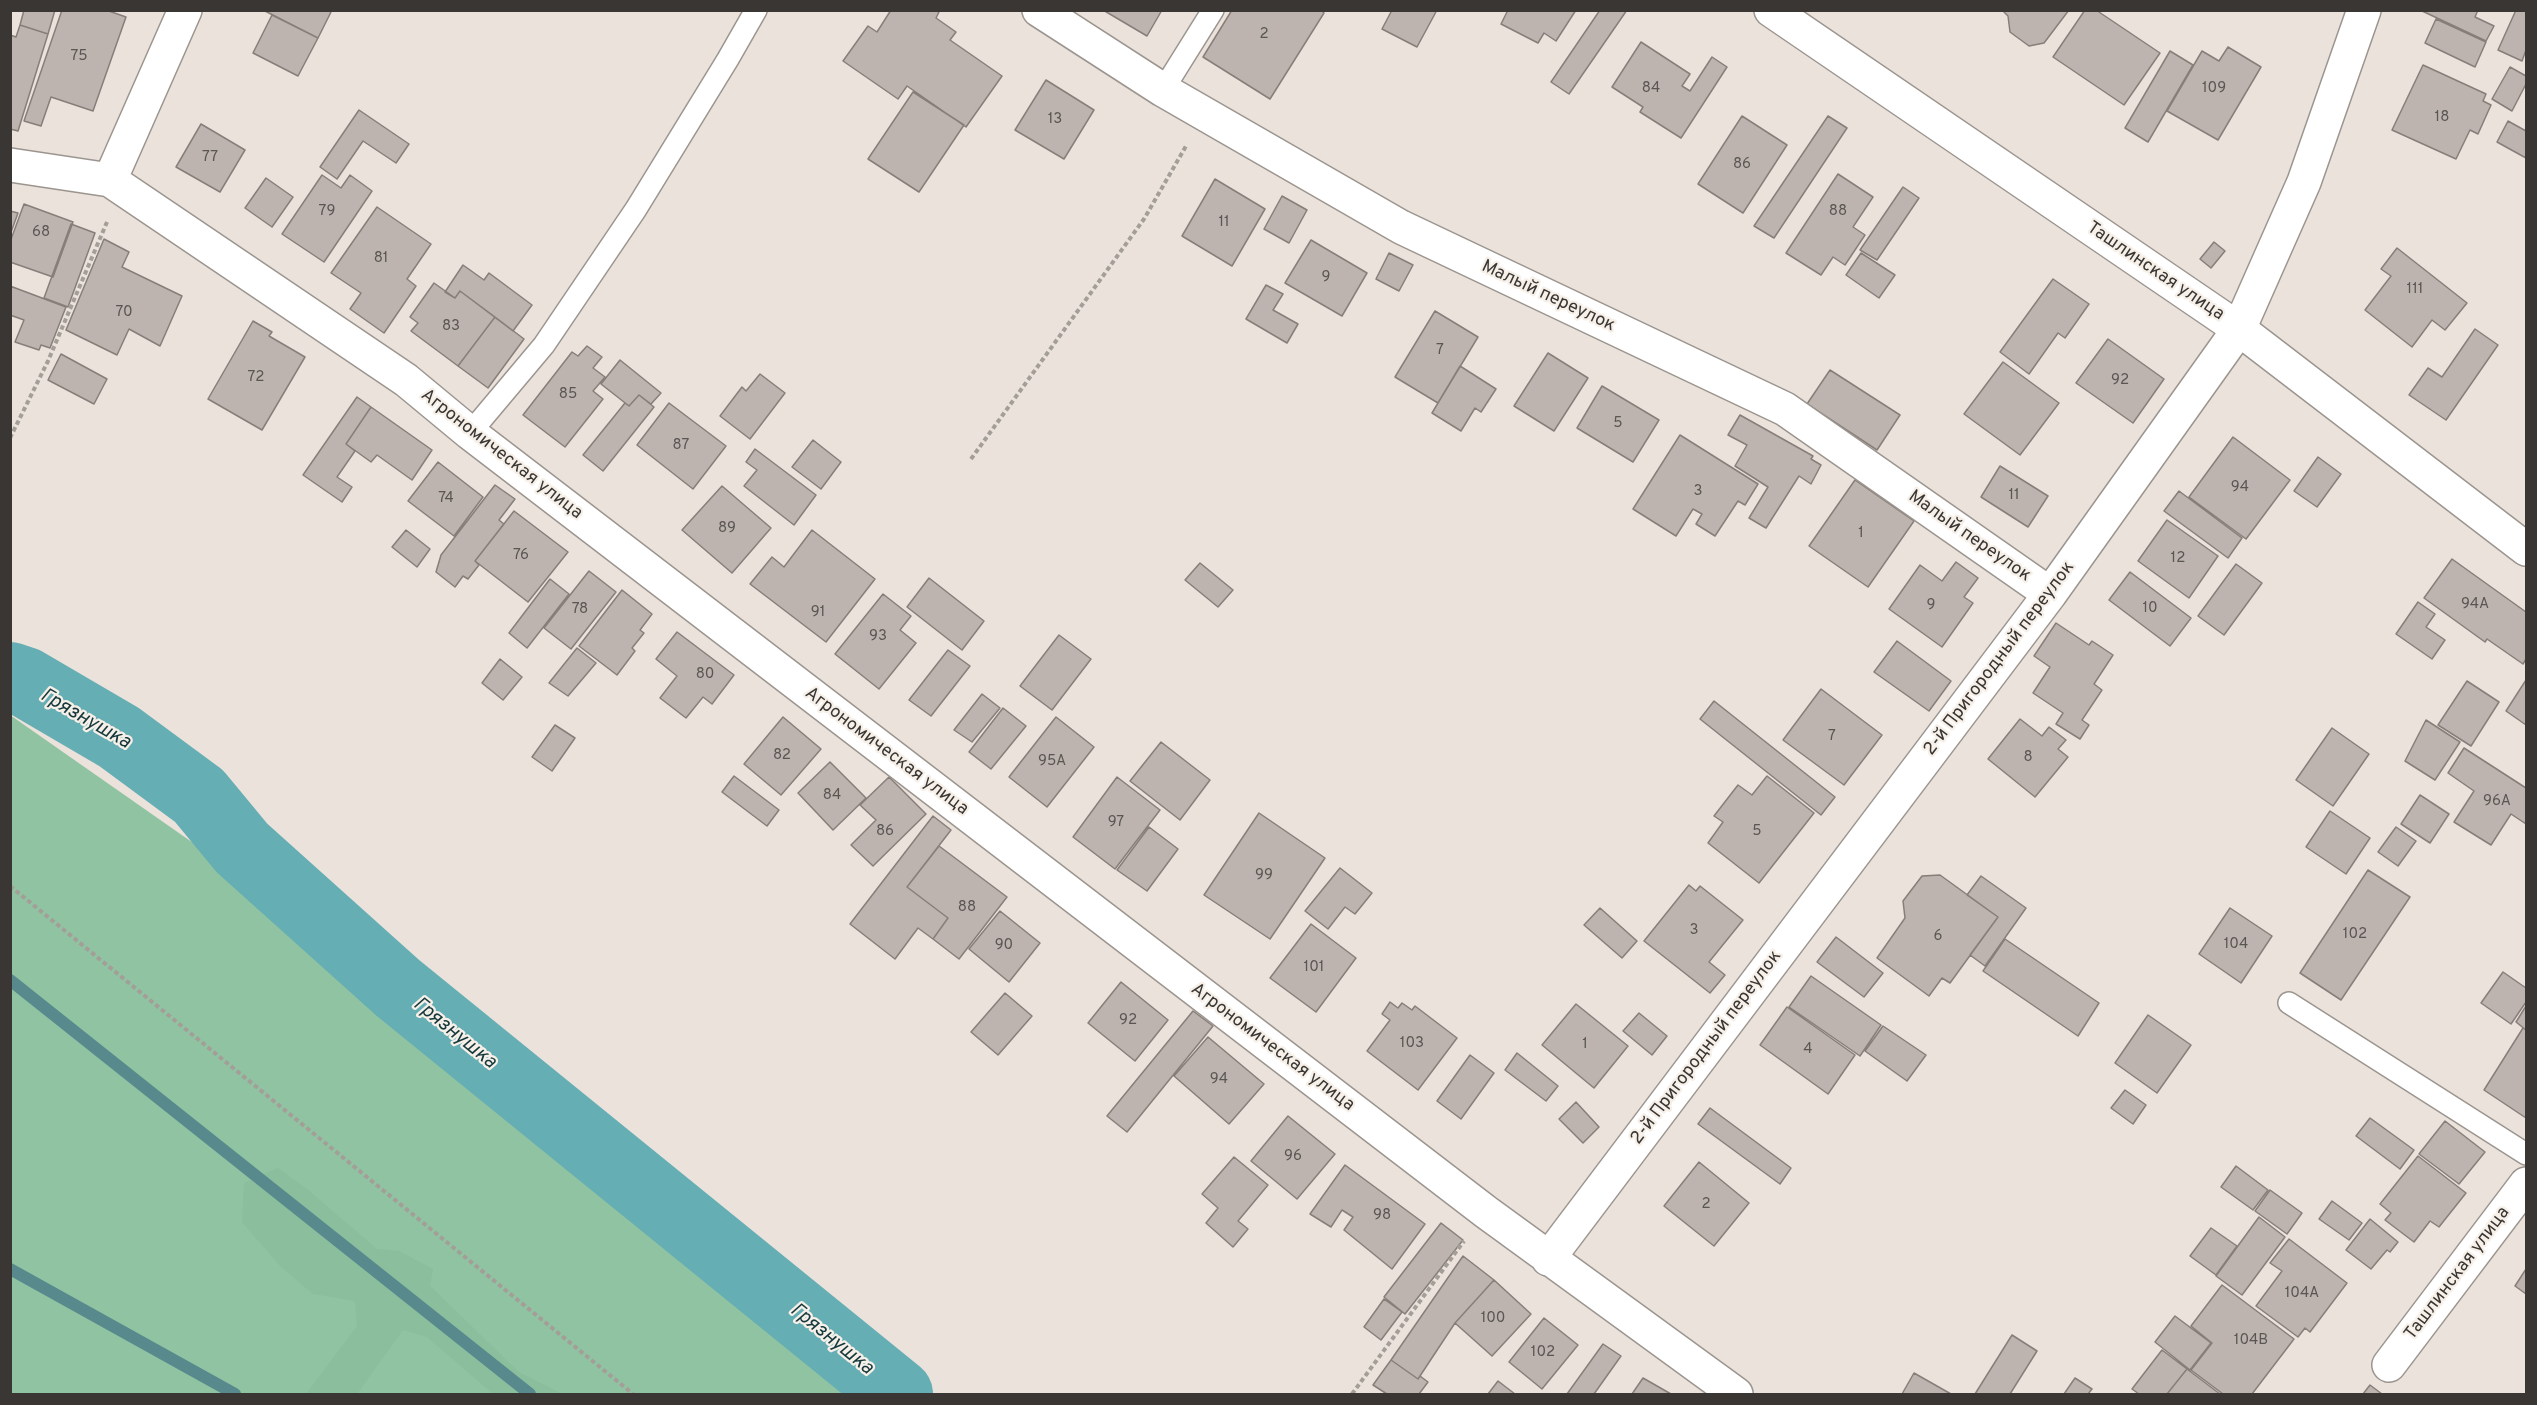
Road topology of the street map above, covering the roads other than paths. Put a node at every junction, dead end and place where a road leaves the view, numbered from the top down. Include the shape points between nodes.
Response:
1 (184, 10) edge
2 (756, 10) edge
3 (1039, 10) edge
4 (1213, 10) edge
5 (1771, 10) edge
6 (2364, 10) edge
7 (1163, 90) junction
8 (10, 165) edge
9 (116, 184) junction
10 (2239, 329) junction
11 (470, 434) junction
12 (2526, 549) edge
13 (2050, 594) junction
14 (2289, 1003) dead end
15 (2526, 1154) edge
16 (2526, 1184) edge
17 (1548, 1259) junction
18 (2389, 1365) dead end
19 (1736, 1395) edge

1 - 9 street
2 - 11 lane via 636,209 571,306
3 - 7 street, Малый переулок
4 - 7 lane
5 - 10 street, Ташлинская улица
6 - 10 street, 2-й Пригородный переулок via 2304,182
7 - 13 street, Малый переулок via 1401,227 1785,409
8 - 9 street, Агрономическая улица
9 - 11 street, Агрономическая улица via 406,380
10 - 12 street, Ташлинская улица
10 - 13 street, 2-й Пригородный переулок
11 - 17 street, Агрономическая улица
13 - 17 street, 2-й Пригородный переулок
14 - 15 lane
16 - 18 street, Ташлинская улица
17 - 19 street, Агрономическая улица

